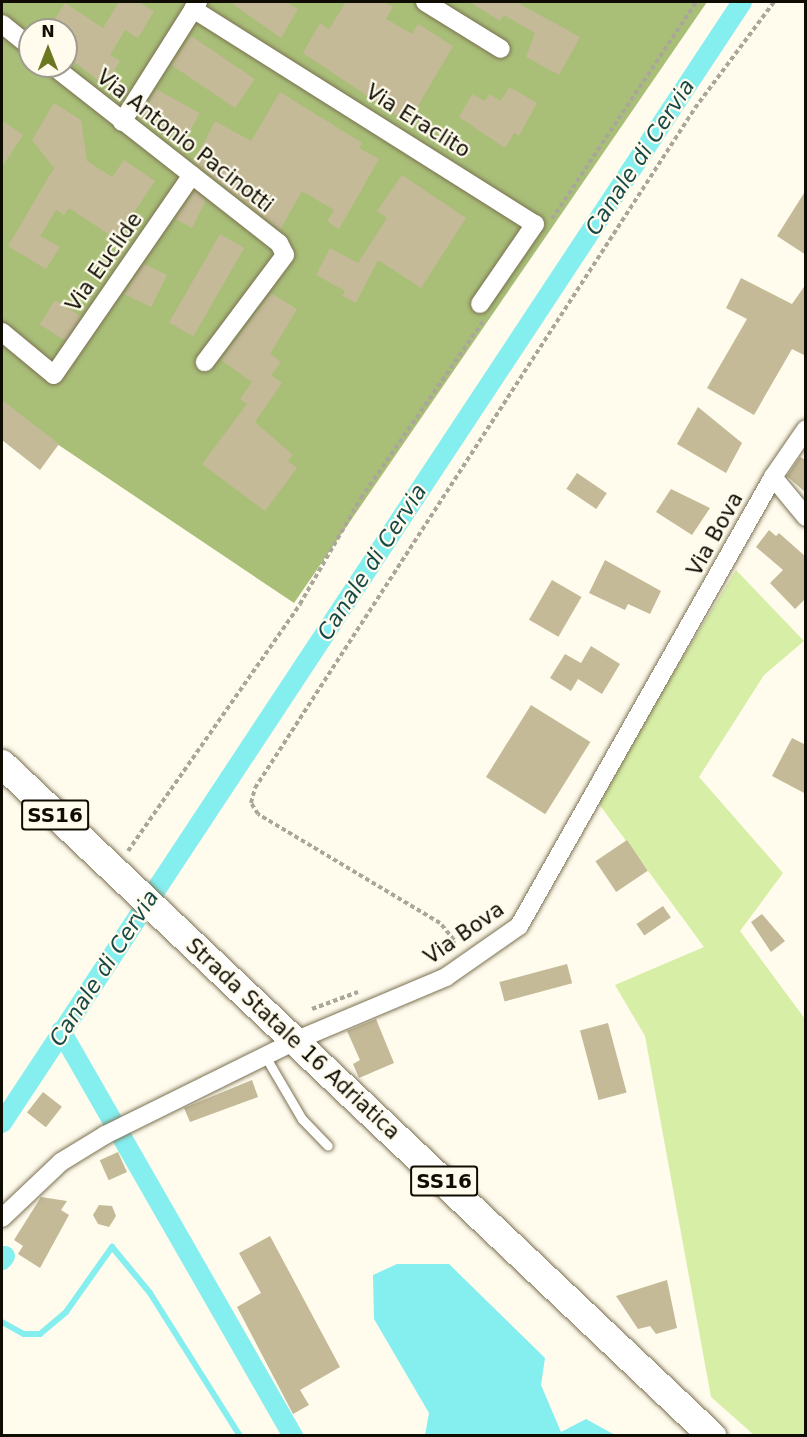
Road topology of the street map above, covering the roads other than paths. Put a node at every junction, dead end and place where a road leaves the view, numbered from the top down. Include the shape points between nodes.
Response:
1 (425, 2) edge
2 (195, 5) edge
3 (2, 24) edge
4 (18, 37) edge
5 (501, 49) dead end
6 (68, 78) edge
7 (122, 122) junction
8 (192, 175) junction
9 (483, 309) road end
10 (2, 332) edge
11 (205, 362) dead end
12 (806, 429) edge
13 (773, 477) junction
14 (806, 517) edge
15 (2, 764) edge
16 (297, 1040) junction
17 (265, 1056) junction
18 (328, 1146) dead end
19 (2, 1218) edge
20 (712, 1436) edge

1 - 5 street
2 - 7 street
2 - 9 street, Via Eraclito via 535,224
3 - 4 street
6 - 7 street, Via Antonio Pacinotti
7 - 8 street, Via Antonio Pacinotti
8 - 10 street, Via Euclide via 54,375
8 - 11 street, Via Antonio Pacinotti via 279,243 285,255
12 - 13 street, Via Bova
13 - 14 street
13 - 16 street, Via Bova via 519,926 446,976
15 - 16 main road, Strada Statale 16 Adriatica / SS16
16 - 17 street, Via Bova
16 - 20 main road, Strada Statale 16 Adriatica / SS16
17 - 18 lane via 302,1119
17 - 19 street, Via Bova via 61,1162

